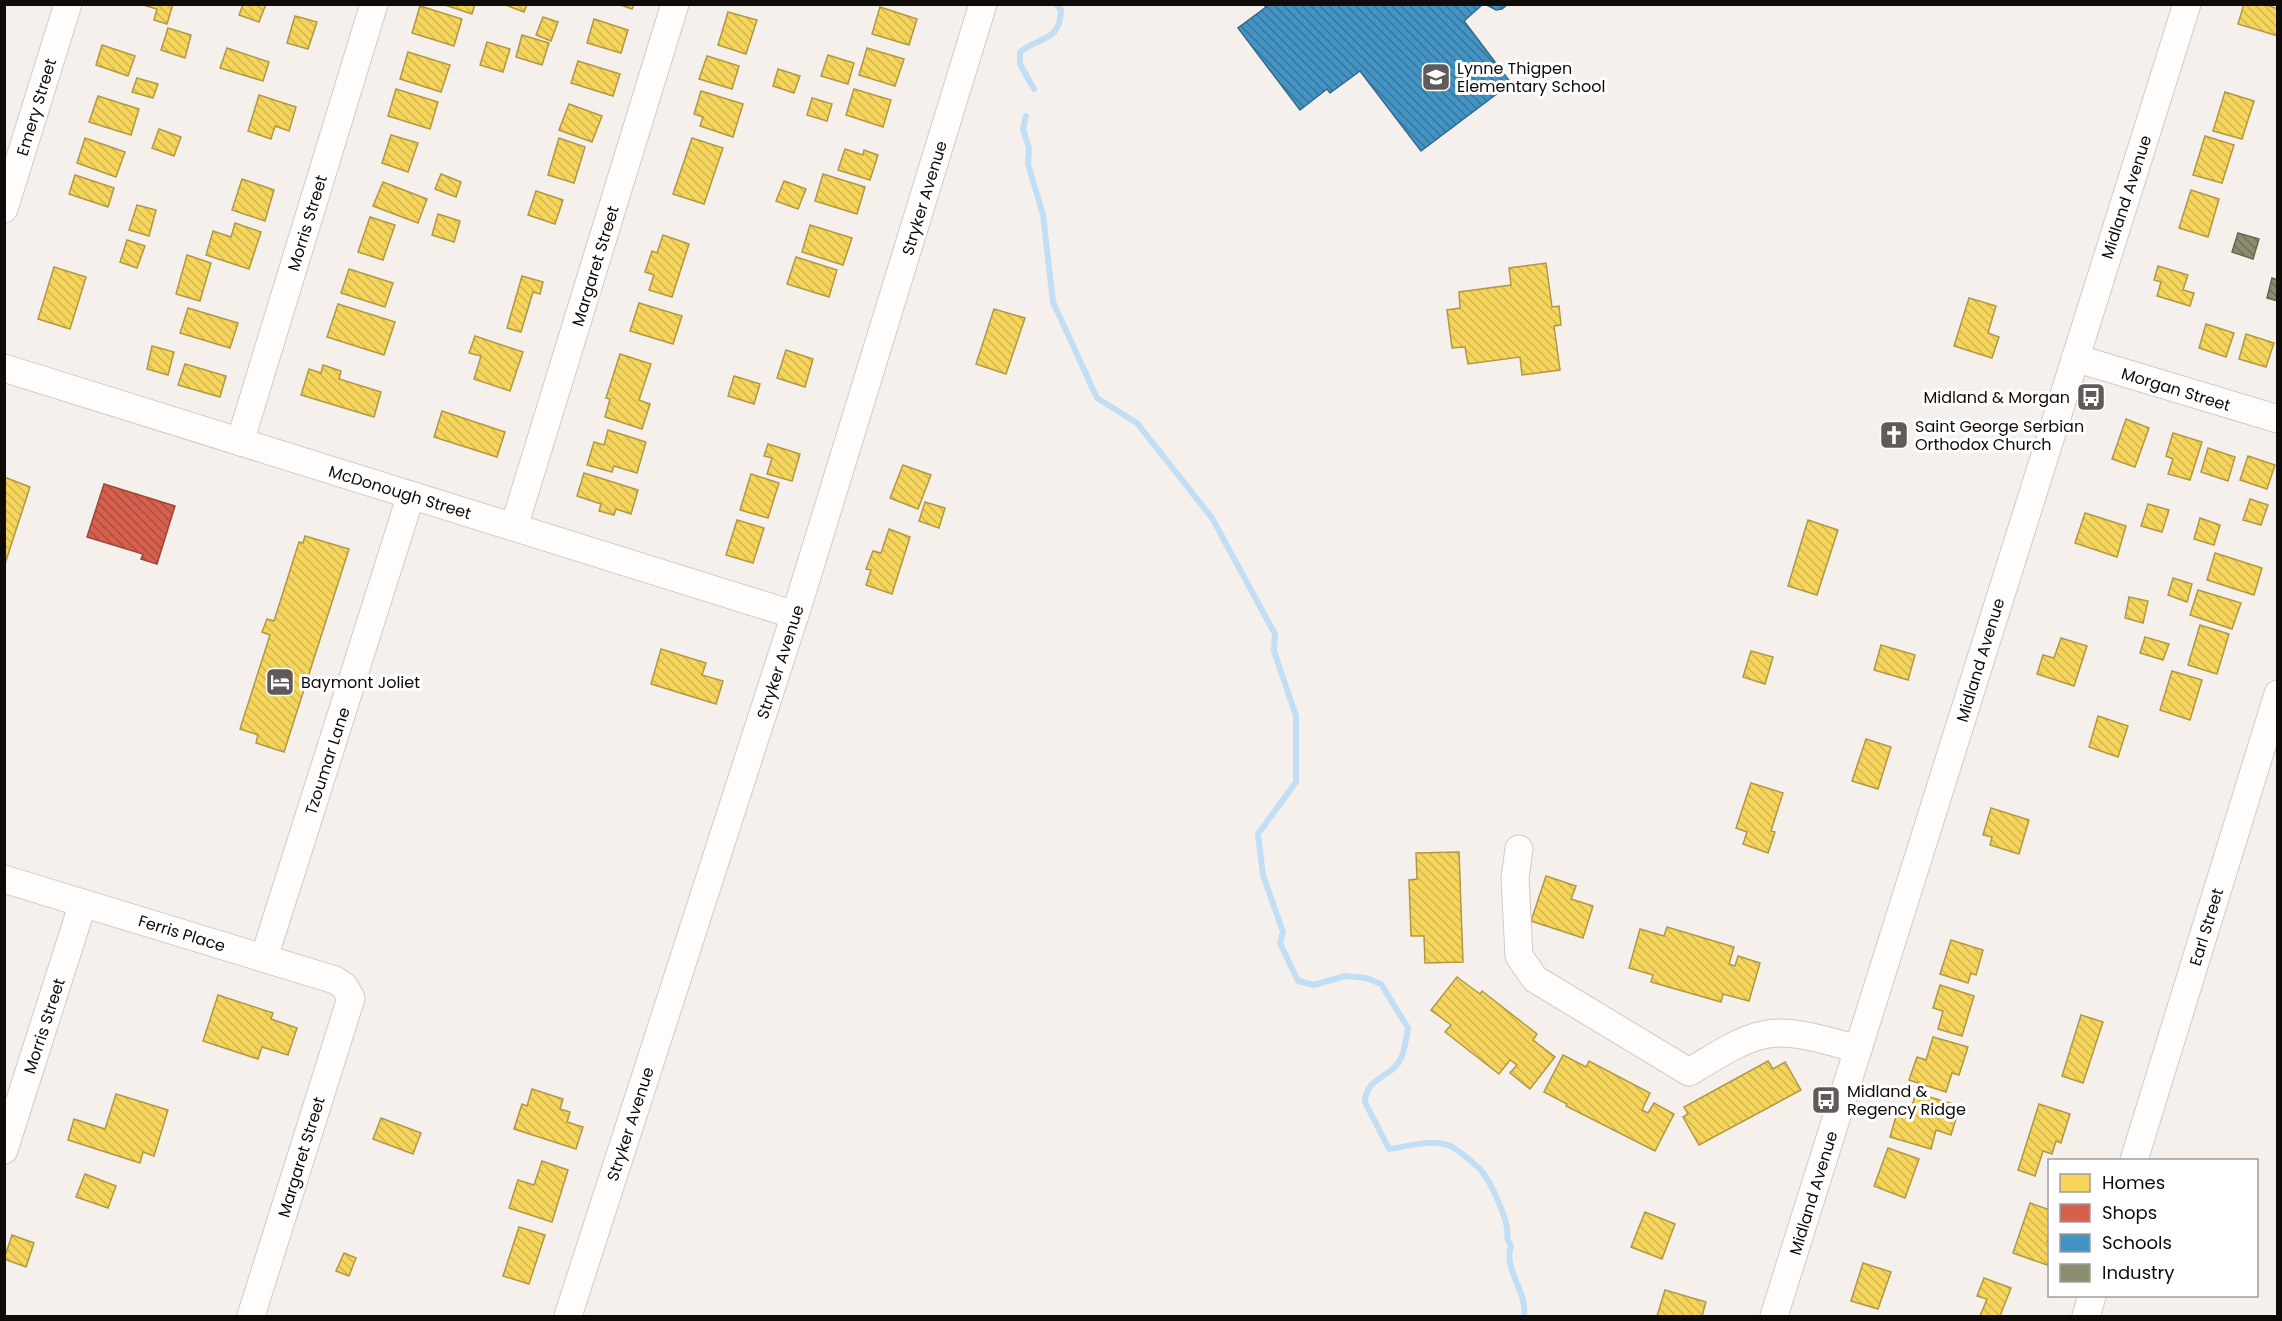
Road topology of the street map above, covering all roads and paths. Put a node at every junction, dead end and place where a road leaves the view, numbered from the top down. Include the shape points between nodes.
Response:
1 (68, 4) edge
2 (374, 4) edge
3 (675, 4) edge
4 (983, 4) edge
5 (2187, 4) edge
6 (4, 209) edge
7 (2075, 358) junction
8 (4, 368) edge
9 (2277, 419) edge
10 (240, 442) junction
11 (411, 495) junction
12 (514, 528) junction
13 (795, 615) junction
14 (2277, 694) edge
15 (1519, 849) dead end
16 (4, 879) edge
17 (83, 903) junction
18 (264, 958) junction
19 (351, 998) joint
20 (1858, 1049) junction
21 (4, 1149) edge
22 (2135, 1159) edge
23 (2092, 1297) edge
24 (251, 1317) edge
25 (568, 1317) edge
26 (1774, 1317) edge
27 (2086, 1317) edge

1 - 6 street, Emery Street
2 - 10 street, Morris Street
3 - 12 street, Margaret Street
4 - 13 street, Stryker Avenue
5 - 7 street, Midland Avenue
7 - 9 street, Morgan Street
7 - 20 street, Midland Avenue
8 - 10 street, McDonough Street
10 - 11 street, McDonough Street
11 - 12 street, McDonough Street
11 - 18 street, Tzoumar Lane
12 - 13 street, McDonough Street
13 - 25 street, Stryker Avenue
14 - 22 street, Earl Street
15 - 20 street via 1515,878 1519,956 1535,979 1689,1072 1746,1040 1766,1034 1809,1036
16 - 17 street, Ferris Place
17 - 18 street, Ferris Place
17 - 21 street, Morris Street
18 - 19 street, Ferris Place via 335,980
19 - 24 street, Margaret Street
20 - 26 street, Midland Avenue
23 - 27 street

